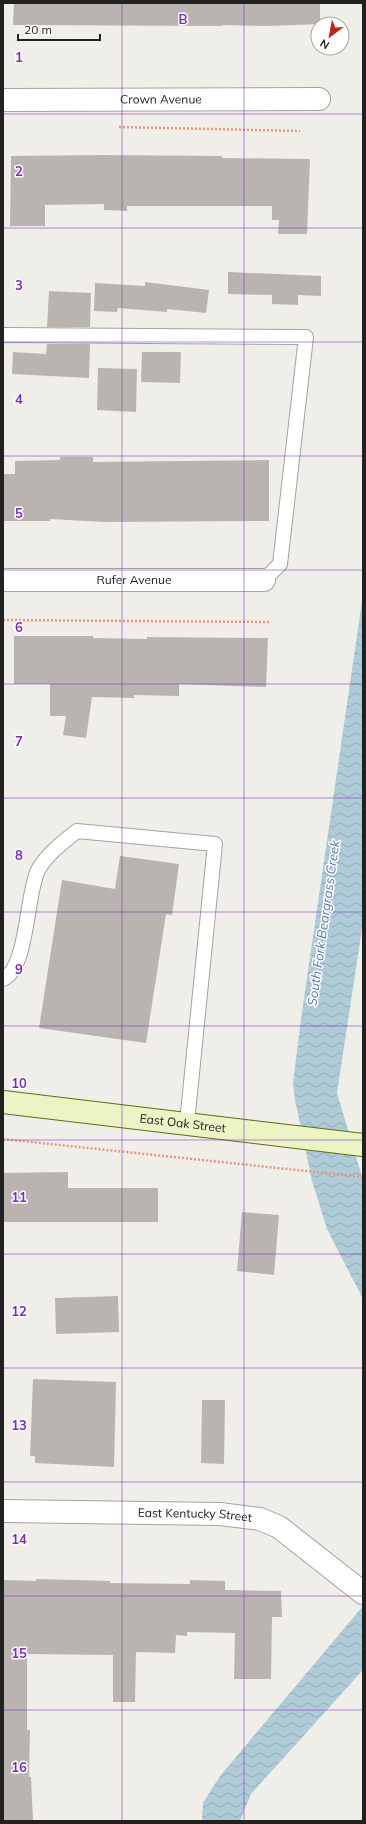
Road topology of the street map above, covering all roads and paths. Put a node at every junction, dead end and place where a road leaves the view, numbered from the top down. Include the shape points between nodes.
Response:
1 (319, 99) dead end
2 (3, 100) edge
3 (118, 127) dead end
4 (300, 131) dead end
5 (3, 335) edge
6 (3, 580) edge
7 (264, 580) joint
8 (3, 620) edge
9 (270, 622) dead end
10 (3, 979) edge
11 (3, 1102) edge
12 (187, 1123) junction
13 (3, 1139) edge
14 (363, 1145) edge
15 (363, 1177) edge
16 (3, 1511) edge
17 (363, 1593) edge

1 - 2 street, Crown Avenue
3 - 4 path
5 - 7 lane via 306,337 280,564
6 - 7 street, Rufer Avenue
8 - 9 path
10 - 12 lane via 15,968 23,944 32,890 38,871 53,851 77,831 215,844
11 - 12 main road, East Oak Street
12 - 14 main road, East Oak Street
13 - 15 path
16 - 17 street, East Kentucky Street via 220,1514 260,1519 279,1527

